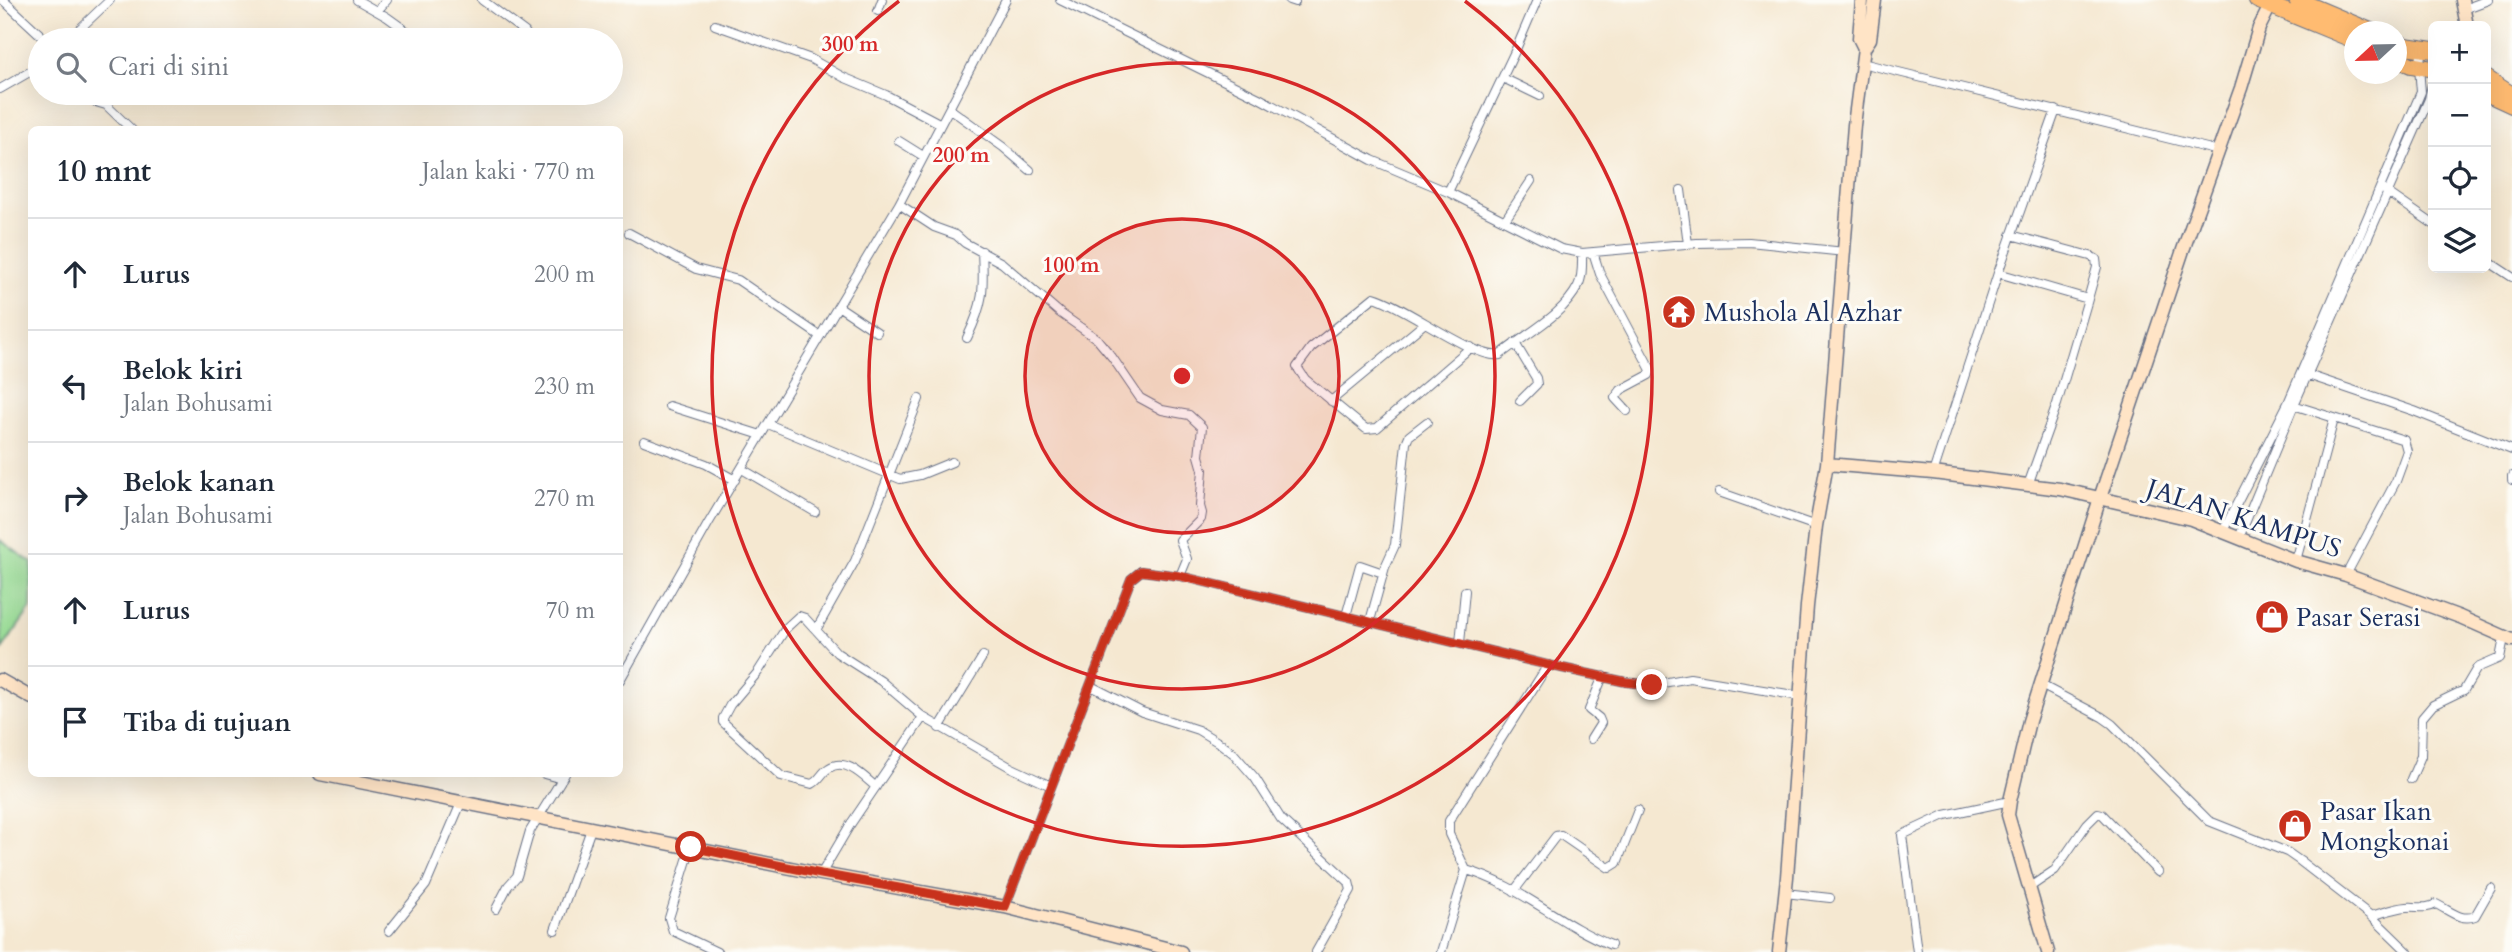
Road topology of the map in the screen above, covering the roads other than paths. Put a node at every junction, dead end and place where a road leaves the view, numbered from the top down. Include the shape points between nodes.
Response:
1 (3, 0) edge
2 (110, 0) edge
3 (357, 0) edge
4 (387, 0) edge
5 (482, 0) edge
6 (882, 0) edge
7 (1006, 0) edge
8 (1060, 0) edge
9 (1536, 0) edge
10 (1862, 0) edge
11 (1875, 0) edge
12 (2297, 0) edge
13 (2488, 0) edge
14 (2263, 3) edge
15 (2463, 4) edge
16 (377, 11) junction
17 (878, 11) dead end
18 (2347, 21) edge
19 (715, 25) dead end
20 (33, 28) edge
21 (81, 28) edge
22 (402, 28) edge
23 (520, 28) edge
24 (2344, 36) edge
25 (2407, 44) edge
26 (1864, 48) junction
27 (2428, 49) edge
28 (2407, 62) edge
29 (1863, 64) junction
30 (2426, 68) edge
31 (28, 73) edge
32 (1503, 78) junction
33 (2491, 81) edge
34 (2432, 84) edge
35 (0, 89) edge
36 (2512, 94) edge
37 (2491, 95) edge
38 (1540, 96) dead end
39 (106, 105) edge
40 (2512, 105) edge
41 (950, 109) junction
42 (2056, 110) junction
43 (941, 124) junction
44 (128, 126) edge
45 (899, 141) dead end
46 (2219, 151) junction
47 (923, 156) junction
48 (1030, 170) dead end
49 (1531, 181) dead end
50 (2379, 187) junction
51 (1681, 190) dead end
52 (1448, 192) junction
53 (2388, 193) junction
54 (899, 204) junction
55 (1505, 220) junction
56 (2428, 221) edge
57 (629, 233) dead end
58 (2011, 235) junction
59 (1688, 244) junction
60 (982, 251) junction
61 (1593, 252) junction
62 (1845, 252) junction
63 (1582, 253) junction
64 (2491, 263) edge
65 (1998, 273) junction
66 (2512, 277) edge
67 (2088, 299) junction
68 (838, 306) junction
69 (1425, 323) junction
70 (877, 332) dead end
71 (820, 336) junction
72 (967, 338) dead end
73 (1515, 343) junction
74 (1471, 347) junction
75 (2303, 373) junction
76 (919, 399) dead end
77 (1331, 401) junction
78 (1520, 401) dead end
79 (2291, 404) junction
80 (669, 406) dead end
81 (1627, 411) dead end
82 (2334, 419) junction
83 (1427, 422) dead end
84 (768, 424) junction
85 (761, 435) junction
86 (644, 441) dead end
87 (2512, 450) edge
88 (952, 462) dead end
89 (1827, 464) junction
90 (741, 469) junction
91 (1933, 473) junction
92 (887, 475) junction
93 (735, 480) junction
94 (2028, 485) junction
95 (1719, 492) dead end
96 (2100, 498) junction
97 (815, 512) dead end
98 (1816, 526) junction
99 (2222, 533) junction
100 (2239, 538) junction
101 (2296, 561) junction
102 (1383, 573) junction
103 (2346, 575) junction
104 (1180, 576) junction
105 (1465, 592) dead end
106 (1346, 616) junction
107 (1370, 621) junction
108 (816, 630) junction
109 (2508, 639) edge
110 (1460, 643) junction
111 (983, 656) dead end
112 (1548, 665) junction
113 (623, 675) edge
114 (1603, 676) junction
115 (0, 680) edge
116 (2041, 685) junction
117 (1091, 686) junction
118 (28, 696) edge
119 (1800, 696) junction
120 (923, 717) junction
121 (939, 728) junction
122 (1591, 740) dead end
123 (335, 777) edge
124 (562, 777) edge
125 (2411, 779) dead end
126 (1051, 786) junction
127 (876, 787) junction
128 (2010, 802) junction
129 (461, 803) junction
130 (1638, 810) dead end
131 (537, 818) junction
132 (591, 829) junction
133 (691, 847) junction
134 (1466, 870) junction
135 (2158, 872) dead end
136 (821, 874) junction
137 (2030, 887) junction
138 (2491, 888) dead end
139 (1514, 891) junction
140 (1785, 893) junction
141 (1830, 898) dead end
142 (1005, 907) junction
143 (496, 909) dead end
144 (2371, 916) junction
145 (555, 930) dead end
146 (389, 931) dead end
147 (1611, 945) dead end
148 (717, 952) edge
149 (1181, 952) edge
150 (1316, 952) edge
151 (1441, 952) edge
152 (1779, 952) edge
153 (1917, 952) edge
154 (2048, 952) edge
155 (2408, 952) edge

1 - 20 street
2 - 21 street
3 - 16 street
4 - 16 street
5 - 23 street
6 - 17 street
7 - 41 street
8 - 52 street via 1259,98 1360,155
9 - 32 street
10 - 26 street via 1859,38
11 - 26 street via 1870,39
12 - 18 highway
13 - 15 street
14 - 24 highway
14 - 46 street
16 - 22 street
19 - 43 street via 811,59
25 - 27 highway
26 - 29 street
27 - 30 street
28 - 30 highway
29 - 42 street
29 - 62 street
30 - 50 street via 2421,92
31 - 35 street
32 - 38 street
32 - 52 street
33 - 36 highway
34 - 53 street
37 - 40 highway
39 - 44 street
41 - 43 street
41 - 48 street
42 - 46 street
42 - 58 street
43 - 47 street
45 - 47 street
46 - 96 street
47 - 54 street
49 - 55 street
50 - 53 street
50 - 75 street
51 - 59 street
52 - 55 street
53 - 56 street
53 - 75 street
54 - 60 street
54 - 68 street
55 - 63 street via 1561,249
57 - 71 street via 696,269 738,280
58 - 65 street
58 - 67 street via 2096,259
59 - 61 street
59 - 62 street via 1749,242
60 - 72 street via 981,309
60 - 104 street via 1097,339 1140,398 1163,410 1189,415 1202,427 1202,513 1180,540 1186,559
61 - 63 street
61 - 81 street via 1651,370 1615,398
62 - 89 street
63 - 73 street via 1579,285 1562,306
64 - 66 street
65 - 67 street
65 - 91 street
67 - 94 street
68 - 70 street
68 - 71 street
69 - 74 street
69 - 77 street
69 - 77 street via 1377,298 1357,309 1311,348 1297,367
71 - 84 street
73 - 74 street via 1495,356
73 - 78 street via 1537,384
74 - 77 street via 1377,428 1366,429
75 - 79 street
75 - 87 street
76 - 92 street
79 - 82 street
79 - 99 street
79 - 100 street
80 - 85 street
82 - 101 street
82 - 103 street via 2404,440 2407,451
83 - 102 street via 1406,443 1395,545
84 - 85 street
84 - 92 street
85 - 90 street
86 - 93 street
88 - 92 street via 900,479
89 - 91 street, JALAN KAMPUS
89 - 98 street
90 - 93 street
90 - 97 street
91 - 94 street, JALAN KAMPUS
92 - 108 street via 855,561
93 - 113 street
94 - 96 street, JALAN KAMPUS
95 - 98 street
96 - 99 street, JALAN KAMPUS via 2190,519
96 - 116 street
98 - 119 street
99 - 100 street, JALAN KAMPUS
100 - 101 street, JALAN KAMPUS
101 - 103 street, JALAN KAMPUS
102 - 106 street via 1360,565
102 - 107 street
103 - 109 street, JALAN KAMPUS
104 - 106 street
104 - 117 street via 1147,571 1135,574
105 - 110 street
106 - 107 street
107 - 110 street
108 - 120 street via 837,653 881,681
108 - 127 street via 803,616 793,620 730,705 723,722 781,776 812,784 826,769 839,765 852,768
109 - 125 street via 2500,658 2477,668 2465,690 2425,713 2421,756
110 - 112 street
111 - 121 street
112 - 114 street
112 - 134 street via 1449,821 1449,834
114 - 119 street via 1652,685 1690,678
114 - 122 street via 1589,710 1601,723
115 - 118 street
116 - 128 street
116 - 144 street via 2112,724 2209,821 2287,852
117 - 126 street
117 - 150 street via 1221,744 1246,766 1281,818 1349,881 1351,890
119 - 140 street
120 - 121 street
120 - 127 street
121 - 126 street
123 - 129 street
124 - 131 street
126 - 142 street
127 - 136 street
128 - 137 street via 2008,815
128 - 153 street via 1945,816 1902,835
129 - 131 street
129 - 146 street via 426,885
130 - 139 street via 1613,867 1560,835 1552,838
131 - 132 street
131 - 143 street via 517,877
132 - 133 street
132 - 145 street
133 - 136 street
133 - 148 street via 670,927
134 - 139 street
134 - 151 street
135 - 137 street via 2098,813 2055,870
136 - 142 street
137 - 154 street
138 - 144 street via 2471,919 2436,904
139 - 147 street via 1578,931
140 - 141 street
140 - 152 street
142 - 149 street
144 - 155 street

